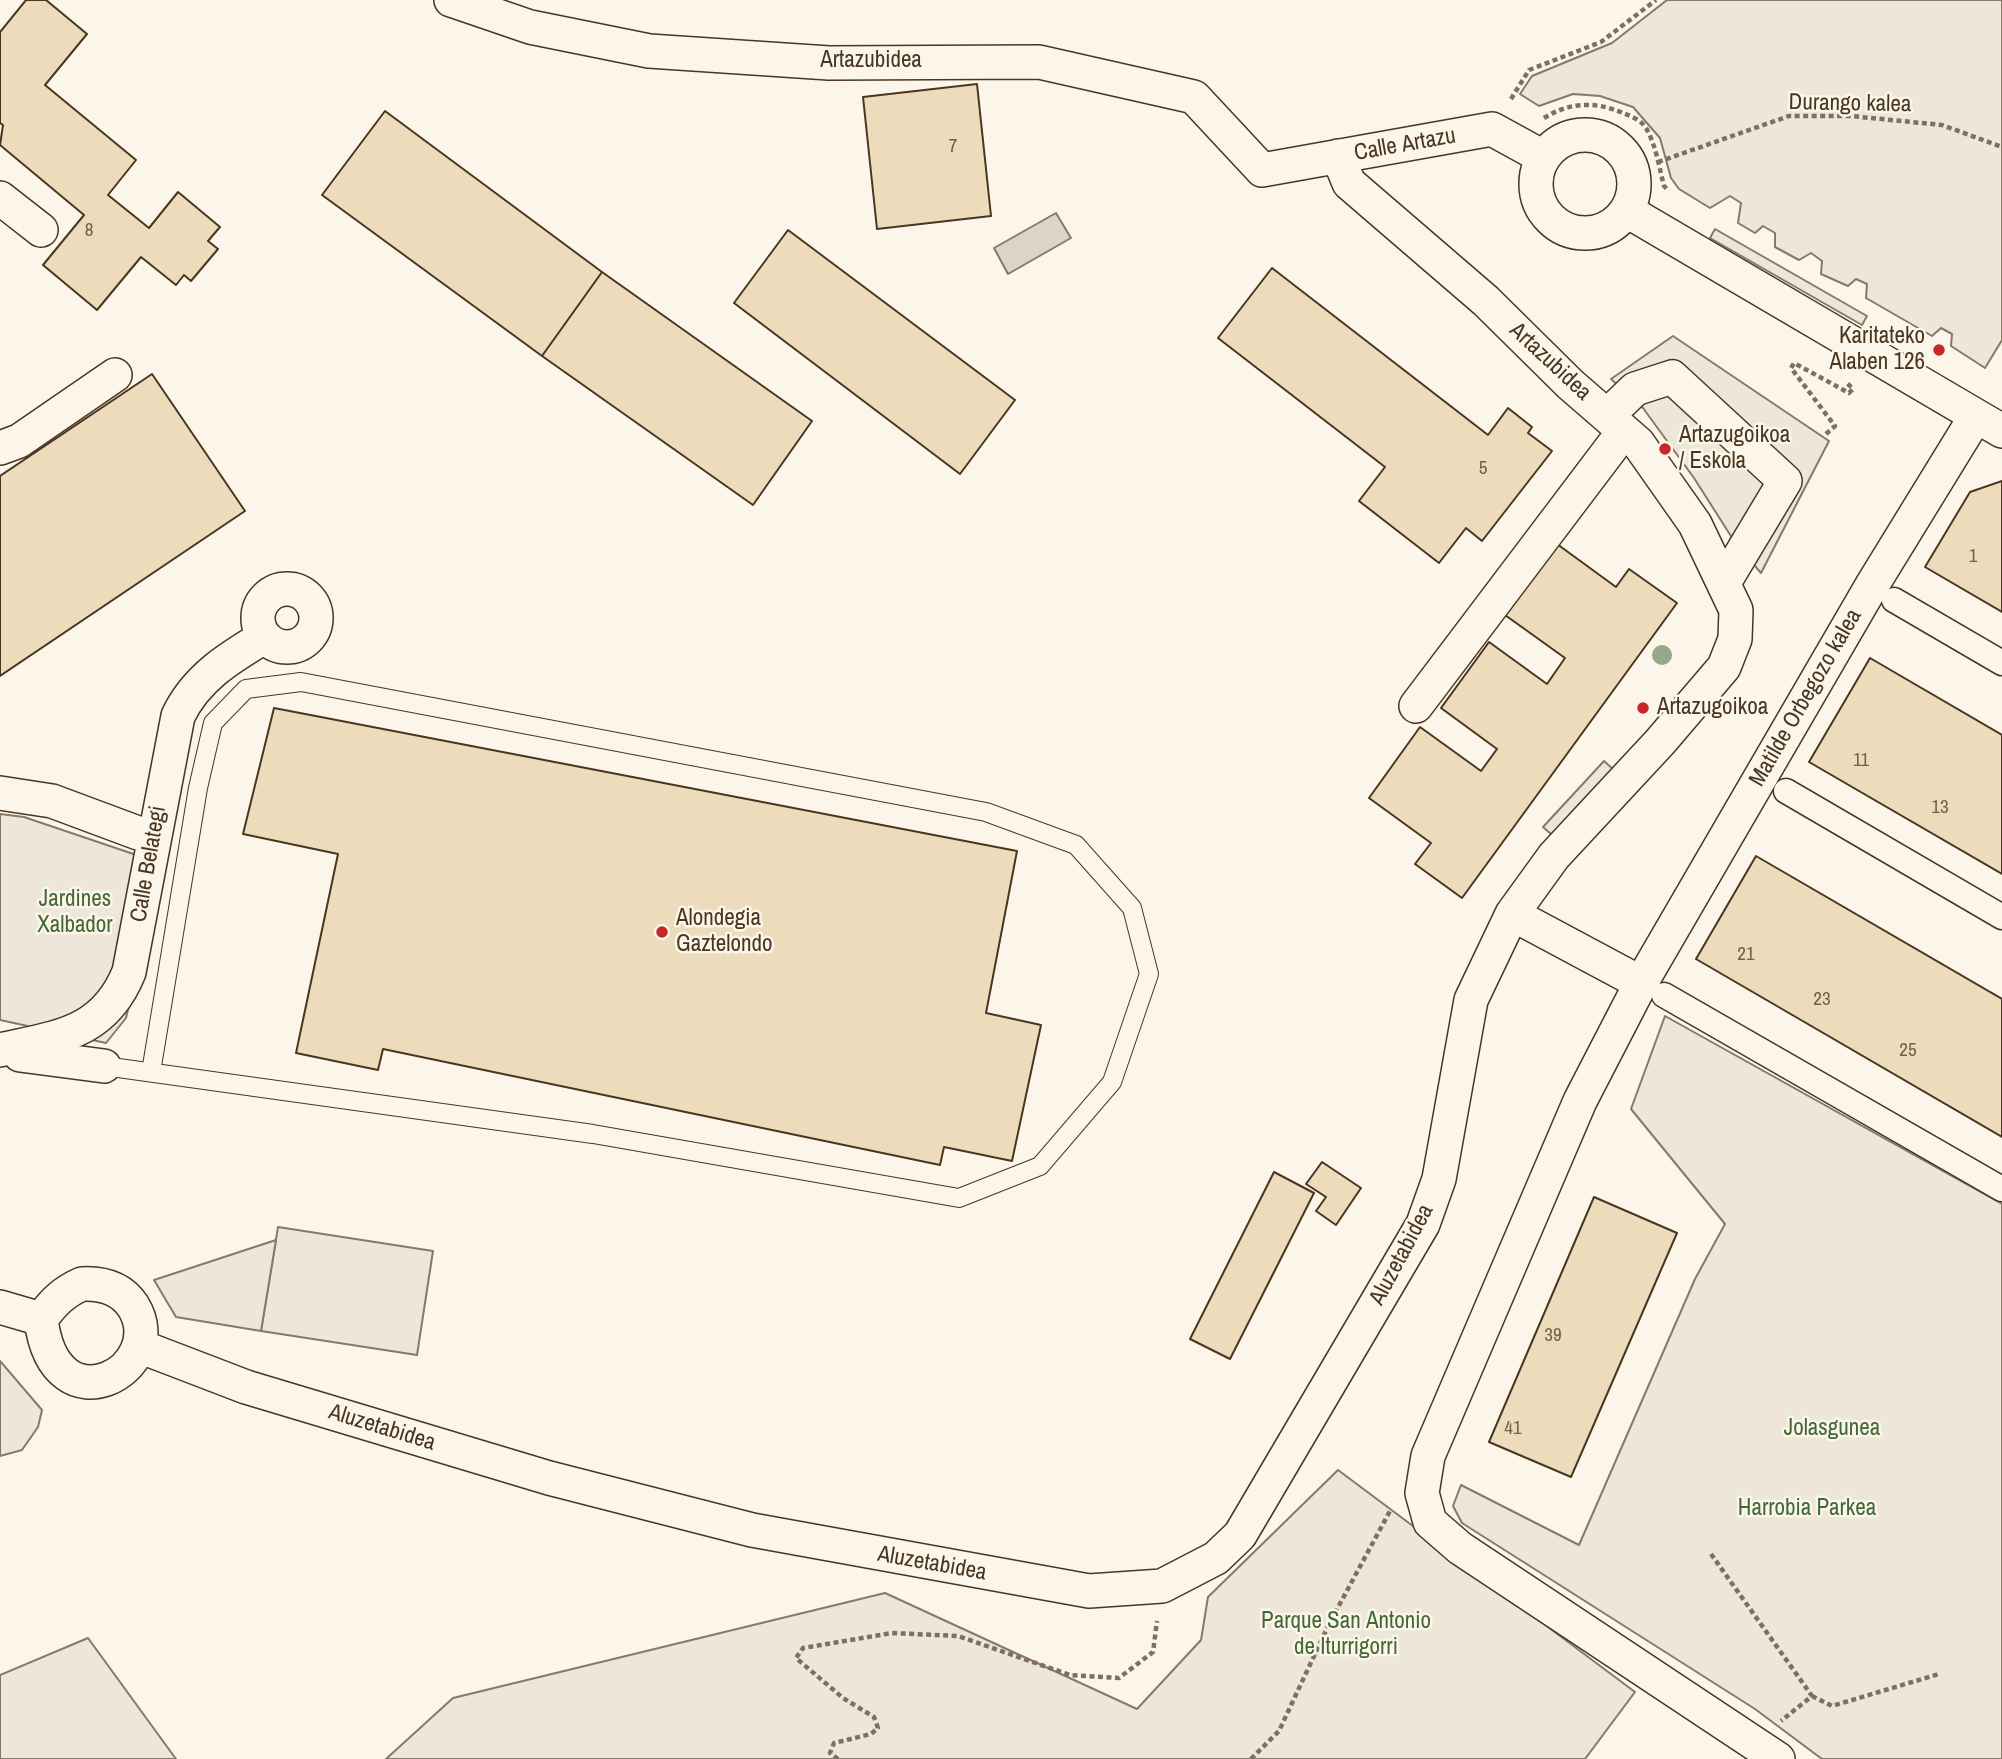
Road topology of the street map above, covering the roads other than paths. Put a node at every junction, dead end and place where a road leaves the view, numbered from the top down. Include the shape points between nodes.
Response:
1 (451, 0) edge
2 (1517, 143) junction
3 (1338, 156) junction
4 (1262, 170) joint
5 (0, 198) edge
6 (1629, 212) junction
7 (41, 230) dead end
8 (115, 375) dead end
9 (1616, 423) junction
10 (1989, 423) edge
11 (0, 448) edge
12 (1725, 581) junction
13 (1894, 600) dead end
14 (264, 637) dead end
15 (2002, 663) edge
16 (1416, 706) dead end
17 (1786, 791) dead end
18 (0, 793) edge
19 (138, 833) dead end
20 (1512, 914) junction
21 (2002, 917) edge
22 (1652, 989) junction
23 (0, 1051) edge
24 (104, 1066) joint
25 (151, 1072) junction
26 (2002, 1189) edge
27 (0, 1307) edge
28 (41, 1319) junction
29 (139, 1346) junction
30 (1778, 1759) edge

1 - 4 street, Artazubidea via 530,27 649,51 829,63 1039,62 1194,97
2 - 3 street, Calle Artazu
2 - 6 street via 1535,177 1537,197 1546,215 1562,228 1581,233 1602,231
2 - 6 street via 1559,141 1581,134 1603,137 1622,150 1633,170 1635,187
3 - 4 street, Calle Artazu
3 - 9 street, Artazubidea via 1349,183 1486,301
5 - 7 street
6 - 10 street
8 - 11 street via 19,441
9 - 12 street, Artazubidea via 1638,443 1671,489
9 - 12 street, Artazubidea via 1635,388 1672,377 1785,481
9 - 16 street, Artazubidea
10 - 22 street, Matilde Orbegozo kalea via 1871,587
12 - 20 street, Artazubidea via 1736,610 1735,639 1724,667 1554,856
13 - 15 street, Matilde Orbegozo kalea
14 - 23 street, Calle Belategi via 201,680 178,716 130,972 121,994 90,1025 69,1035
17 - 21 street, Matilde Orbegozo kalea
18 - 19 street via 52,801
20 - 22 street
20 - 29 street, Aluzetabidea via 1471,1000 1439,1179 1423,1224 1240,1535 1216,1558 1162,1586 1088,1591 752,1530 523,1470 246,1387
22 - 26 street
22 - 30 street via 1580,1101 1427,1456 1422,1493 1430,1522 1460,1548
23 - 24 street, Calle Belategi
24 - 25 lane
25 - 25 lane via 593,1135 959,1198 1040,1166 1112,1082 1149,974 1132,908 1076,845 986,812 301,682 246,690 213,723
27 - 28 street
28 - 29 street via 52,1362 77,1380 100,1380 121,1372
28 - 29 street via 66,1291 98,1283 128,1299 141,1329

